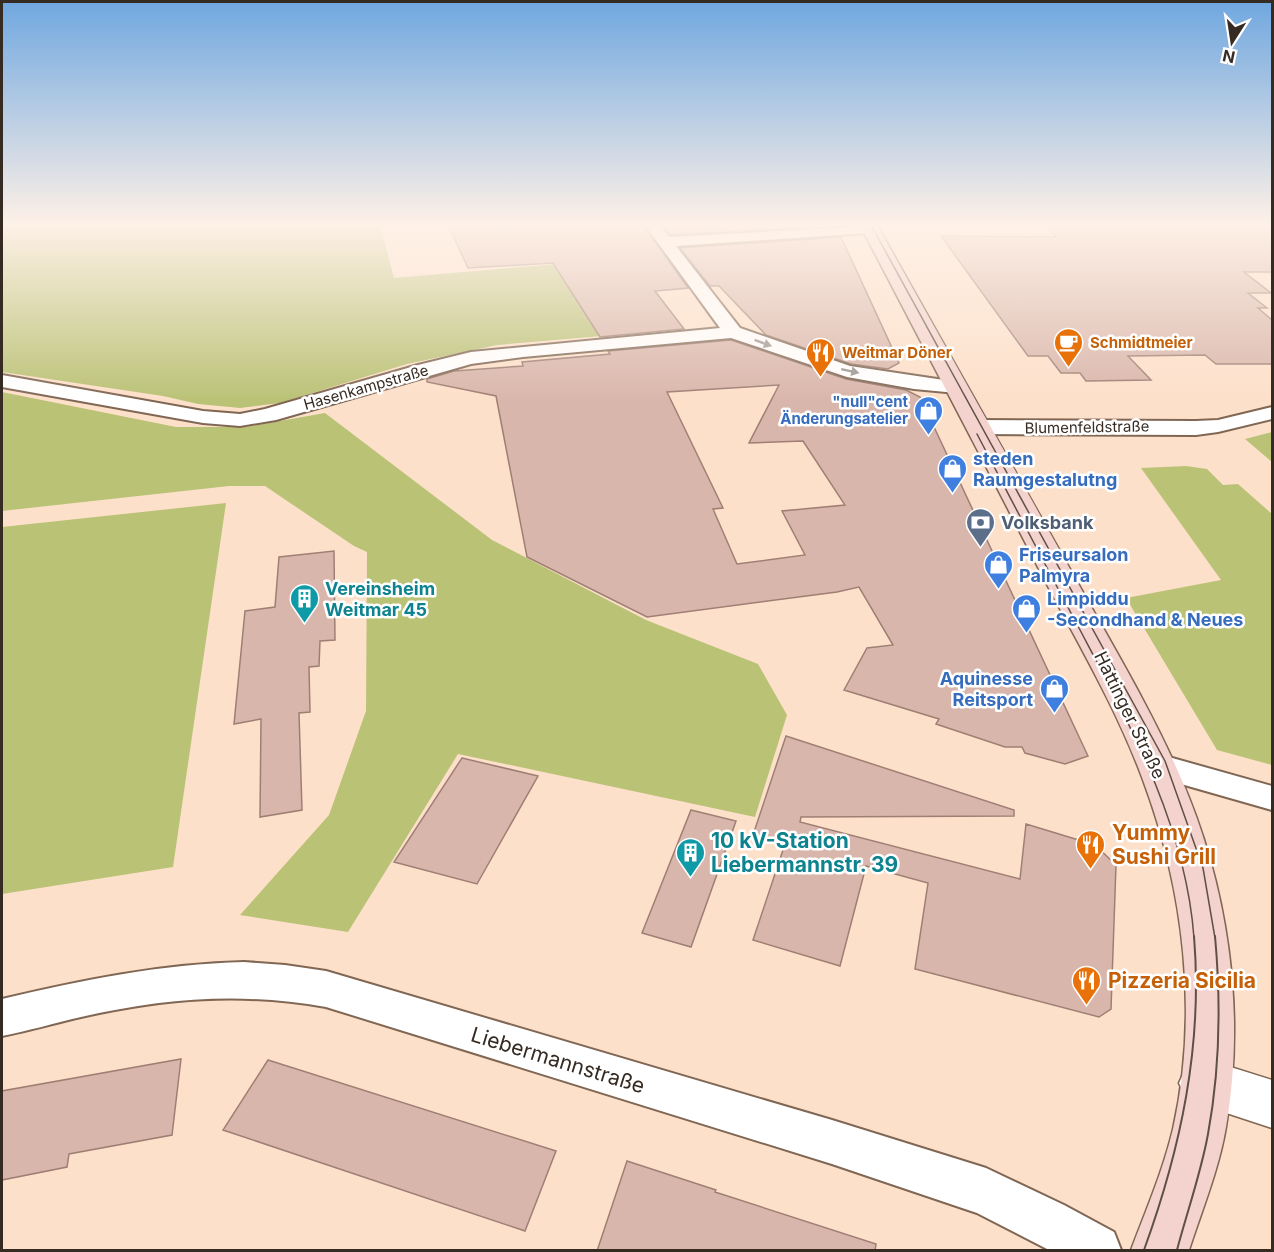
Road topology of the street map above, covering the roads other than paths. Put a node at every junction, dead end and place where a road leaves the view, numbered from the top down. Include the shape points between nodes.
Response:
1 (696, 283) edge
2 (899, 283) edge
3 (733, 332) junction
4 (2, 381) edge
5 (957, 387) junction
6 (1272, 413) edge
7 (983, 436) junction
8 (1158, 766) junction
9 (1272, 798) edge
10 (2, 1018) edge
11 (1205, 1083) junction
12 (1272, 1104) edge
13 (1096, 1251) edge
14 (1160, 1251) edge

1 - 3 street
2 - 5 main road, Hattinger Straße
3 - 4 street, Hasenkampstraße via 471,358 240,420 203,417
3 -> 5 street via 847,371
5 - 7 main road, Hattinger Straße
6 - 7 street, Blumenfeldstraße via 1187,433 1079,442
7 - 8 main road, Hattinger Straße
8 - 9 street
8 - 11 main road, Hattinger Straße via 1190,857 1205,935 1210,985
10 - 13 street, Liebermannstraße via 93,995 170,984 251,978 326,988 986,1192
11 - 12 street
11 - 14 main road, Hattinger Straße via 1191,1160

